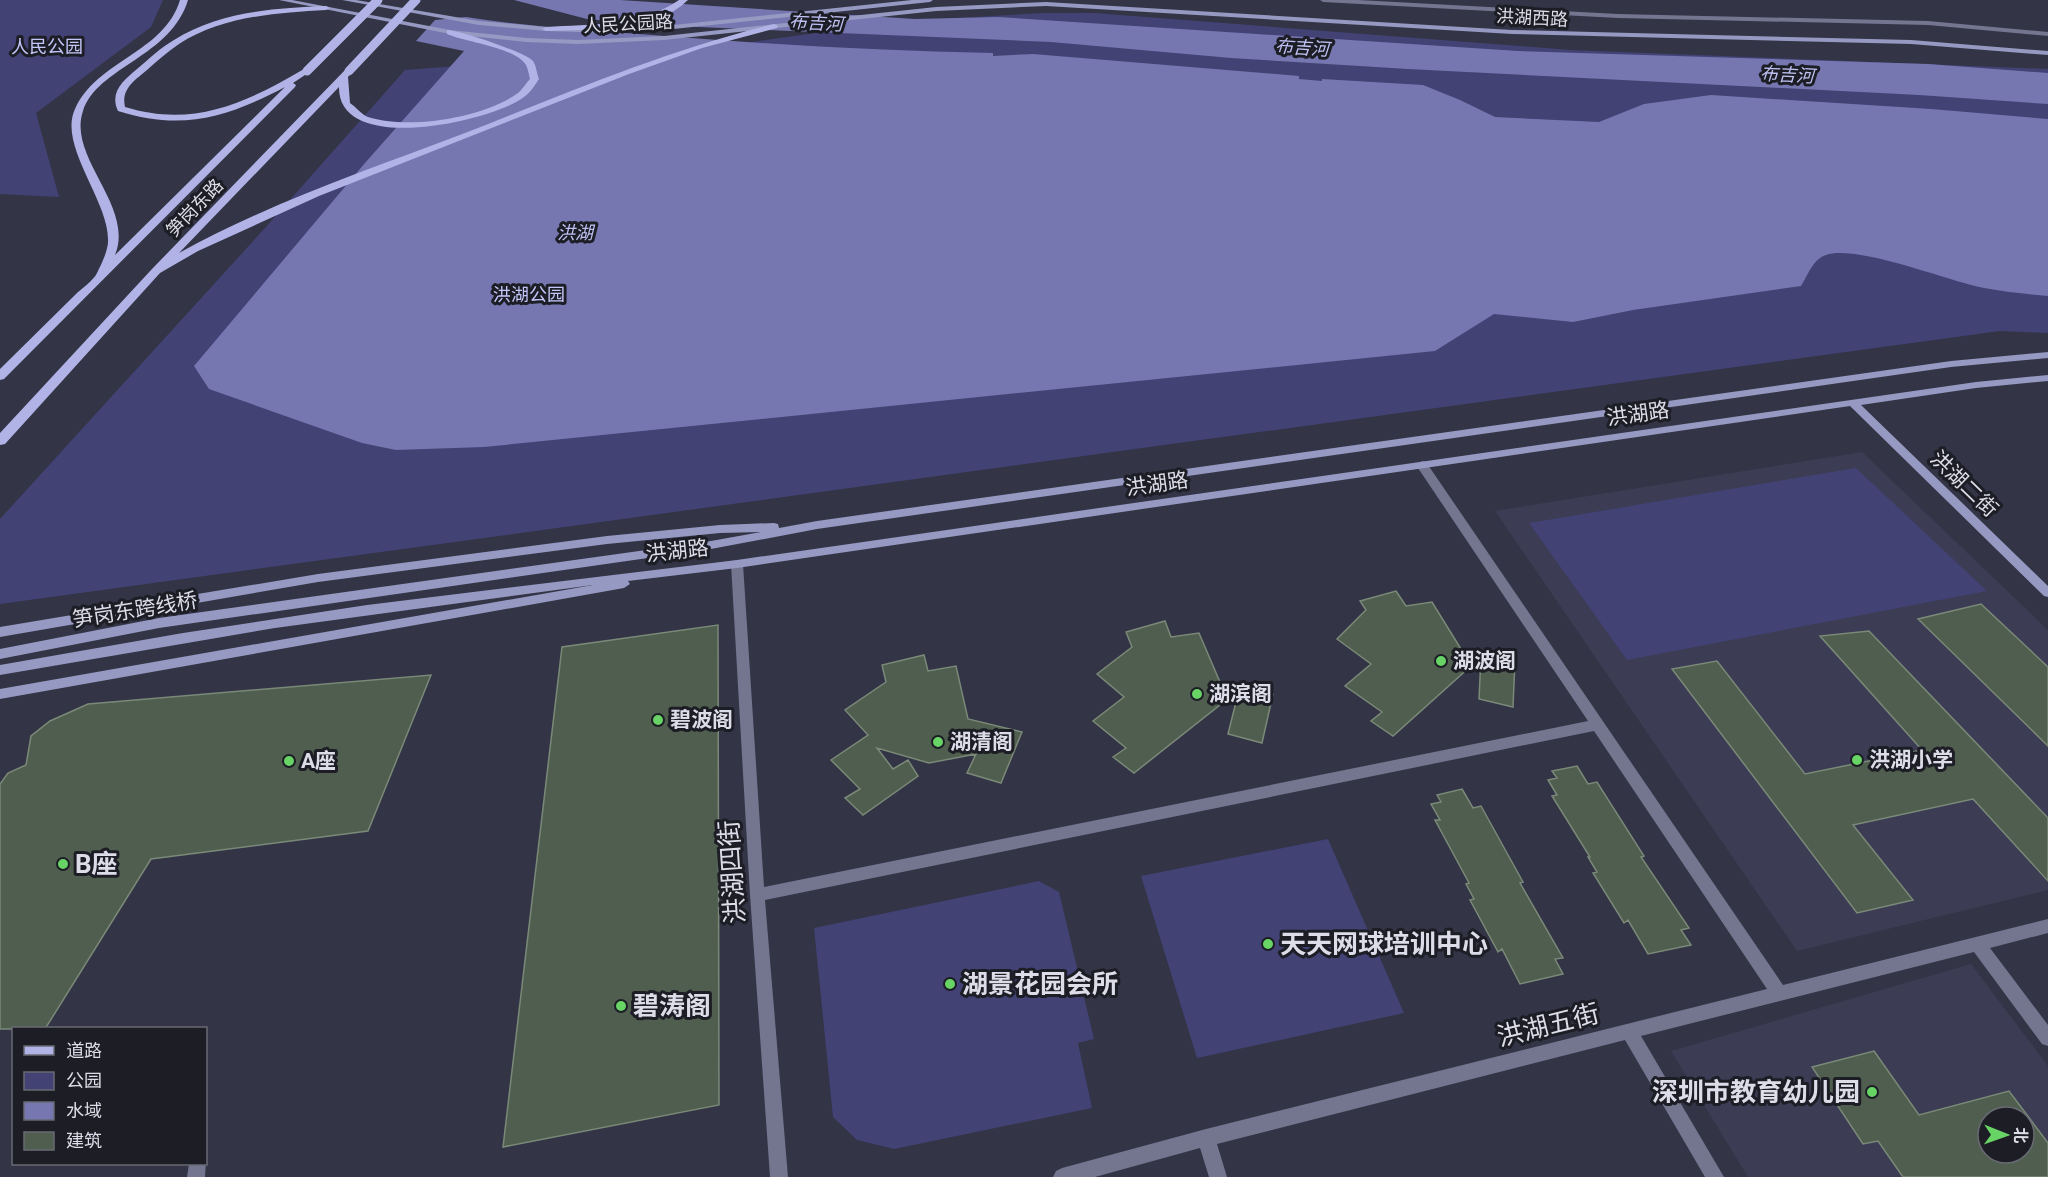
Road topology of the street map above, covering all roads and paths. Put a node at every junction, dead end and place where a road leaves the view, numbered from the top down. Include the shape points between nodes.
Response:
1 (184, 0) edge
2 (282, 0) edge
3 (345, 0) edge
4 (378, 0) edge
5 (416, 0) edge
6 (684, 0) edge
7 (930, 0) edge
8 (1323, 0) edge
9 (978, 5) joint
10 (1234, 7) dead end
11 (326, 8) junction
12 (774, 26) junction
13 (546, 29) junction
14 (450, 32) junction
15 (2048, 34) edge
16 (2048, 46) edge
17 (2048, 53) edge
18 (307, 70) junction
19 (346, 74) junction
20 (156, 271) junction
21 (98, 280) junction
22 (2048, 355) edge
23 (0, 376) edge
24 (2048, 378) edge
25 (1853, 403) junction
26 (0, 441) edge
27 (1422, 465) junction
28 (817, 525) junction
29 (737, 564) junction
30 (2048, 593) edge
31 (277, 606) joint
32 (272, 623) joint
33 (0, 632) edge
34 (0, 654) edge
35 (0, 670) edge
36 (0, 694) edge
37 (1597, 725) junction
38 (758, 895) junction
39 (2048, 926) edge
40 (1977, 944) junction
41 (1779, 993) junction
42 (1629, 1031) junction
43 (2048, 1038) edge
44 (1206, 1138) junction
45 (779, 1177) edge
46 (1062, 1177) edge
47 (1218, 1177) edge
48 (1715, 1177) edge

1 - 21 main road via 183,8 166,32 90,92 78,109 75,128 112,224 114,243
2 - 11 street, 人民公园路
3 - 13 street, 人民公园路 via 440,17
4 - 18 main road, 笋岗东路, bridge
5 - 19 main road, 笋岗东路, bridge
6 - 13 main road via 668,11 633,22
7 - 13 street, 人民公园路 via 663,28
8 - 15 street via 1928,23
9 - 12 street, 人民公园路
9 - 17 street, 洪湖西路 via 1081,5 1491,31 1901,42
10 - 16 street, 洪湖西路 via 1517,25 1905,35
11 - 14 street, 人民公园路
11 - 18 main road via 260,14 203,28 153,60 122,87 117,99 121,109 137,116 193,117 252,101
12 - 14 street, 人民公园路 via 664,38 578,42
12 - 20 main road via 695,47 282,207 195,247
14 - 19 main road via 525,58 533,65 535,76 529,88 515,99 474,117 431,124 378,122 361,118 346,104
18 - 21 main road, 笋岗东路
19 - 20 main road, 笋岗东路
20 - 26 main road, 笋岗东路
21 - 23 main road, 笋岗东路
22 - 28 street, 洪湖路 via 1951,364
24 - 25 street, 洪湖路
25 - 27 street, 洪湖路
25 - 30 street, 洪湖二街
27 - 29 street, 洪湖路
27 - 37 street
28 - 31 street, 洪湖路 via 711,545
28 - 33 street via 720,529 511,552 318,578
29 - 32 street, 洪湖路
29 - 36 street
29 - 38 street, 洪湖四街
31 - 34 street, 笋岗东跨线桥 via 159,623
32 - 35 street, 笋岗东跨线桥
37 - 38 street
37 - 41 street
38 - 45 street, 洪湖四街
39 - 40 street, 洪湖五街
40 - 41 street, 洪湖五街
40 - 43 street
41 - 42 street, 洪湖五街
42 - 44 street, 洪湖五街
42 - 48 street
44 - 46 street, 洪湖五街
44 - 47 street

